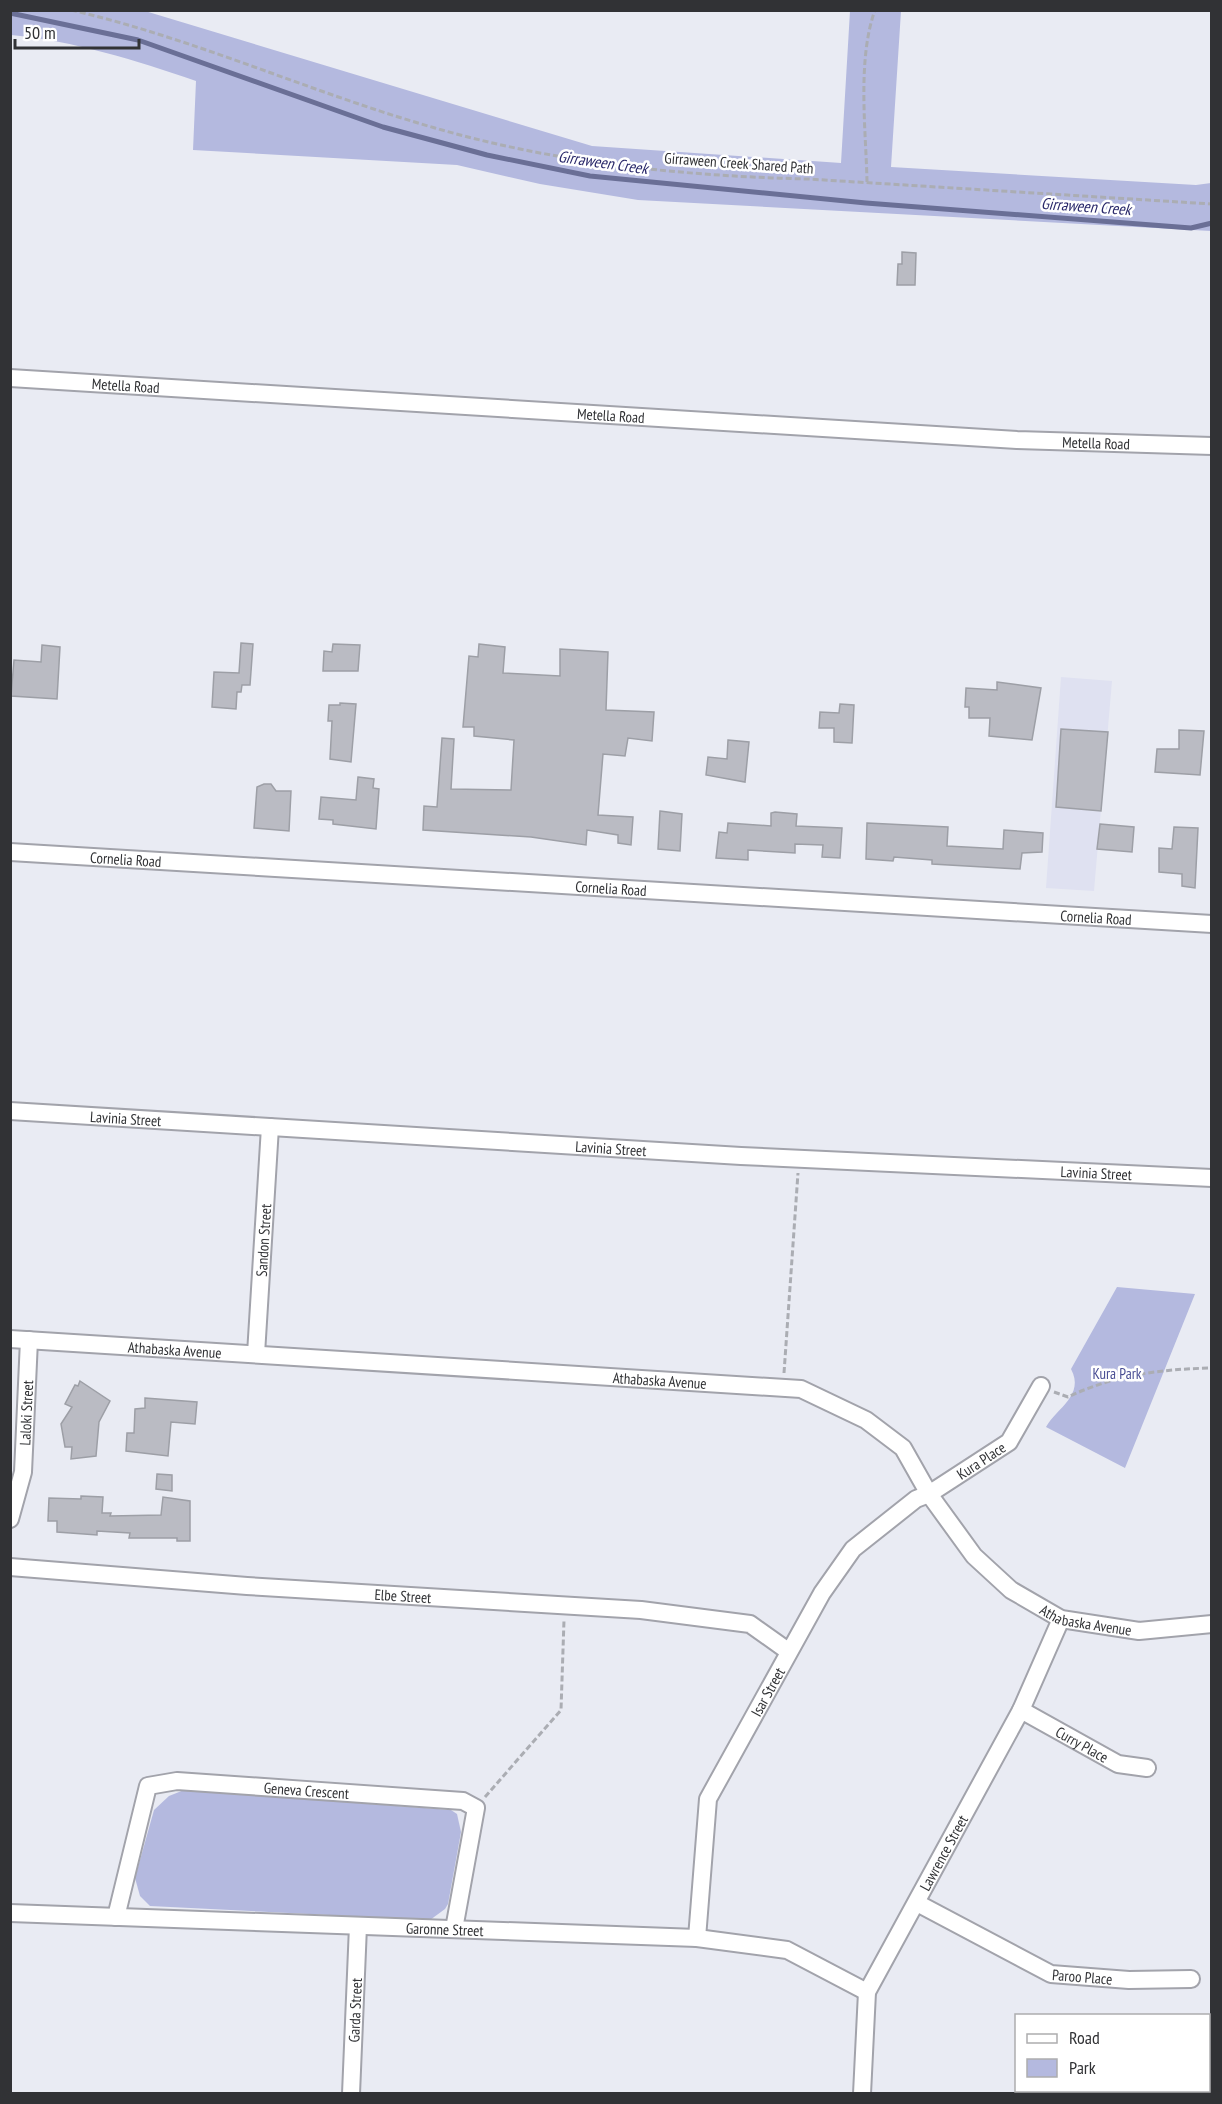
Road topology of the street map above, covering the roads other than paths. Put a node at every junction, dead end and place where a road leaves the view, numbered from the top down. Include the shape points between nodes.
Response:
1 (10, 378) edge
2 (1212, 446) edge
3 (10, 852) edge
4 (1212, 924) edge
5 (10, 1111) edge
6 (270, 1127) junction
7 (1212, 1178) edge
8 (10, 1340) edge
9 (28, 1340) junction
10 (256, 1354) junction
11 (1041, 1386) road end
12 (929, 1494) junction
13 (10, 1519) edge
14 (10, 1567) edge
15 (1061, 1619) junction
16 (1212, 1624) edge
17 (788, 1651) junction
18 (1021, 1710) junction
19 (1147, 1768) dead end
20 (917, 1903) junction
21 (10, 1913) edge
22 (116, 1917) junction
23 (358, 1926) junction
24 (454, 1929) junction
25 (697, 1938) junction
26 (1191, 1979) dead end
27 (867, 1992) junction
28 (351, 2094) edge
29 (862, 2094) edge

1 - 2 street, Metella Road via 1017,440
3 - 4 street, Cornelia Road
5 - 6 street, Lavinia Street
6 - 7 street, Lavinia Street via 799,1159
6 - 10 street, Sandon Street
8 - 9 street, Athabaska Avenue
9 - 10 street, Athabaska Avenue
9 - 13 street, Laloki Street via 24,1463
10 - 12 street, Athabaska Avenue via 801,1389 866,1420 903,1448
11 - 12 street, Kura Place via 1008,1442
12 - 15 street, Athabaska Avenue via 974,1556 1011,1590
12 - 17 street, Isar Street via 916,1498 853,1549
14 - 17 street, Elbe Street via 641,1610 750,1624
15 - 16 street, Athabaska Avenue via 1138,1631
15 - 18 street, Lawrence Street
17 - 25 street, Isar Street via 708,1799
18 - 19 street, Curry Place via 1118,1764
18 - 20 street, Lawrence Street
20 - 26 street, Paroo Place via 1051,1974 1129,1980
20 - 27 street, Lawrence Street
21 - 22 street, Garonne Street
22 - 23 street, Garonne Street
22 - 24 street, Geneva Crescent via 148,1786 177,1781 463,1801 476,1808
23 - 24 street, Garonne Street
23 - 28 street, Garda Street
24 - 25 street, Garonne Street
25 - 27 street, Garonne Street via 788,1950
27 - 29 street, Lawrence Street

